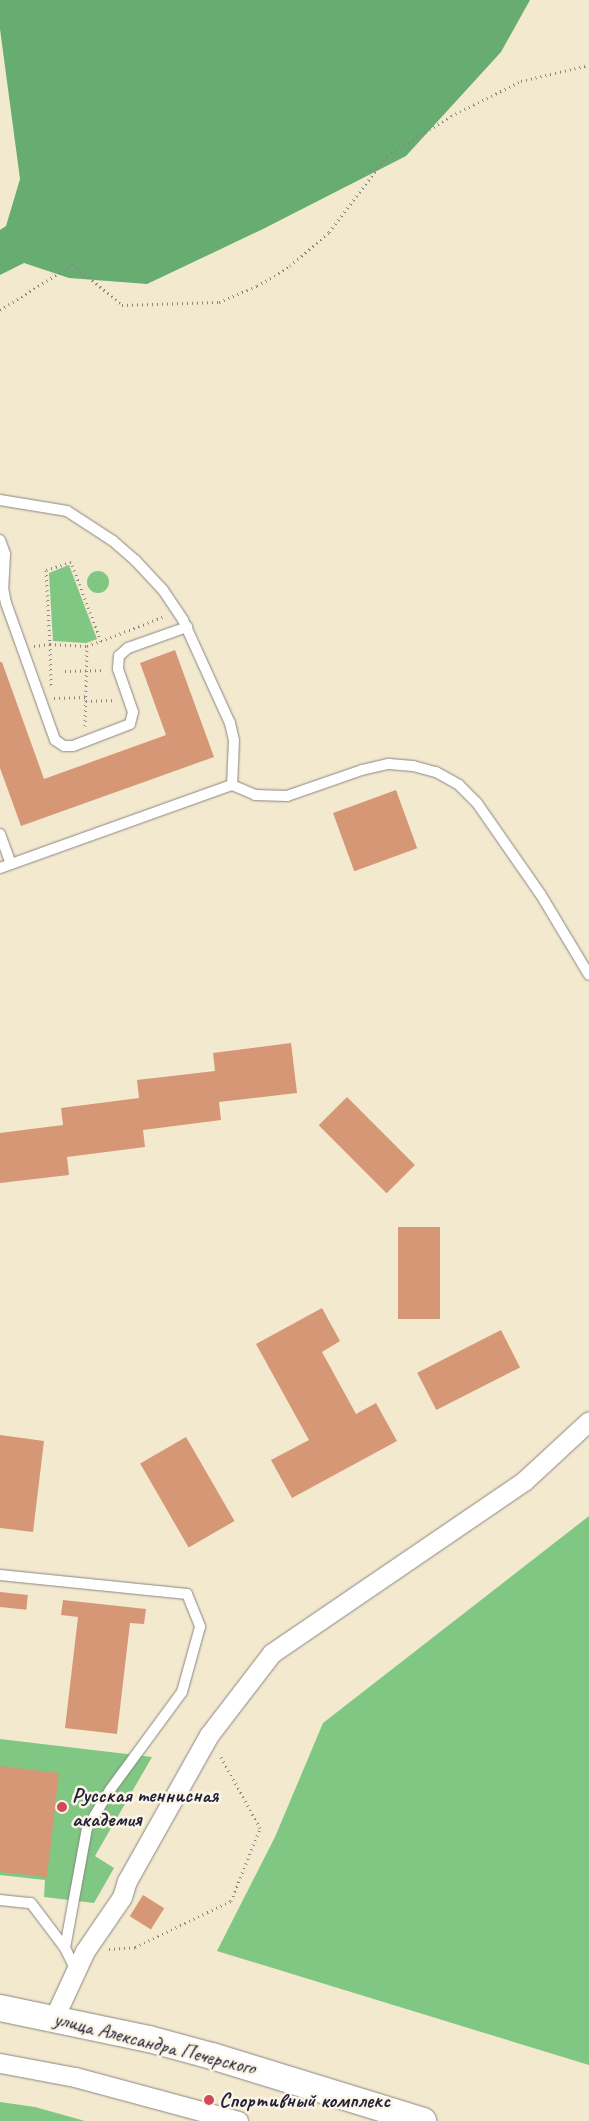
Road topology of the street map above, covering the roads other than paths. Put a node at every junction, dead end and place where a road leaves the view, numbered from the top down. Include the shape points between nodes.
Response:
1 (0, 500) edge
2 (0, 540) edge
3 (187, 627) junction
4 (232, 785) junction
5 (0, 834) edge
6 (11, 864) junction
7 (0, 868) edge
8 (589, 975) edge
9 (589, 1421) edge
10 (0, 1575) edge
11 (0, 1900) edge
12 (65, 1948) junction
13 (76, 1972) junction
14 (0, 2008) edge
15 (54, 2018) junction
16 (0, 2063) edge
17 (238, 2121) edge
18 (423, 2121) edge

1 - 3 lane via 67,511 89,524 135,560 163,590
2 - 3 lane via 5,554 6,603 55,740 68,746 130,724 134,717 117,662 123,651
3 - 4 lane via 233,731
4 - 6 lane
4 - 8 lane via 255,795 272,797 287,796 389,764 436,772 459,785 477,803 541,895
5 - 6 lane
6 - 7 lane
9 - 13 street via 524,1481 272,1653 209,1735 127,1881 122,1897 85,1952
10 - 12 lane via 187,1594 200,1627 182,1692 110,1790 87,1828
11 - 12 lane via 31,1904
12 - 13 lane
13 - 15 street
14 - 15 main road, улица Александра Печерского
15 - 18 main road, улица Александра Печерского via 257,2068
16 - 17 street via 75,2077

